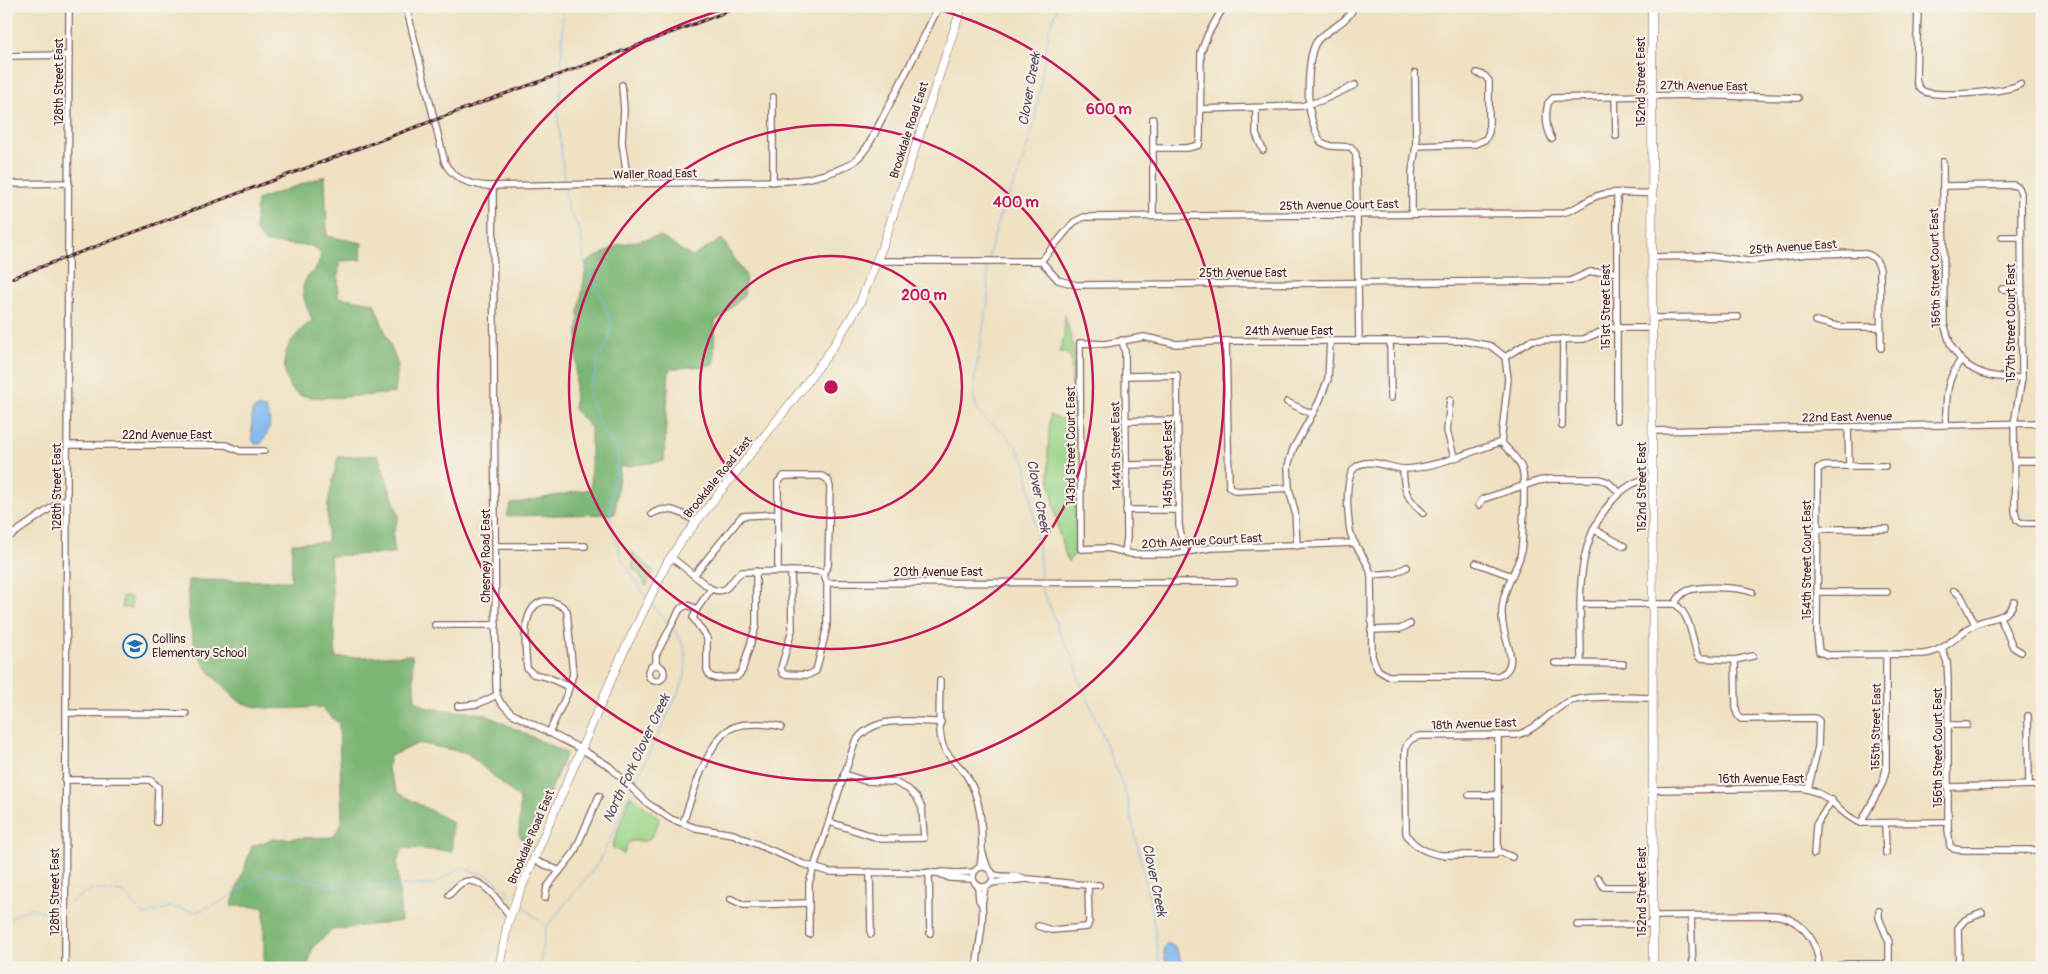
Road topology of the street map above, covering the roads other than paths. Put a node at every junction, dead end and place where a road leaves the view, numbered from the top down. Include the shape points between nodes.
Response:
1 (69, 6) edge
2 (406, 6) edge
3 (939, 6) edge
4 (962, 6) edge
5 (1224, 6) edge
6 (1354, 6) edge
7 (1652, 6) edge
8 (1918, 6) edge
9 (69, 55) junction
10 (6, 56) edge
11 (1415, 73) dead end
12 (1477, 73) dead end
13 (2020, 84) dead end
14 (622, 85) dead end
15 (1355, 85) dead end
16 (1615, 96) junction
17 (1652, 96) junction
18 (773, 97) dead end
19 (1798, 98) dead end
20 (1310, 105) junction
21 (1256, 108) junction
22 (1200, 109) junction
23 (1153, 119) dead end
24 (1616, 136) dead end
25 (1552, 139) dead end
26 (1416, 146) junction
27 (1153, 148) junction
28 (1263, 150) dead end
29 (1943, 162) dead end
30 (773, 182) junction
31 (69, 183) junction
32 (6, 184) edge
33 (628, 184) junction
34 (493, 186) junction
35 (1943, 186) junction
36 (1652, 193) junction
37 (1617, 194) junction
38 (1412, 214) junction
39 (1356, 215) junction
40 (1153, 216) junction
41 (2002, 237) dead end
42 (2021, 238) junction
43 (1652, 257) junction
44 (878, 261) junction
45 (1041, 261) junction
46 (1616, 272) junction
47 (1358, 283) junction
48 (2002, 289) dead end
49 (2022, 289) junction
50 (1738, 317) dead end
51 (1653, 318) junction
52 (1815, 321) dead end
53 (1880, 327) junction
54 (1617, 328) junction
55 (1652, 328) junction
56 (1563, 339) junction
57 (1122, 340) junction
58 (1226, 341) junction
59 (1330, 341) junction
60 (1359, 341) junction
61 (1390, 341) junction
62 (1080, 343) joint
63 (1881, 348) dead end
64 (1506, 357) junction
65 (1961, 360) junction
66 (1125, 376) junction
67 (2022, 378) junction
68 (1391, 398) dead end
69 (1450, 400) dead end
70 (1287, 402) dead end
71 (1312, 414) junction
72 (1125, 420) junction
73 (1178, 420) junction
74 (1617, 420) dead end
75 (2042, 423) edge
76 (2014, 424) junction
77 (1946, 425) junction
78 (1562, 426) dead end
79 (1848, 427) junction
80 (1653, 431) junction
81 (1501, 442) junction
82 (68, 445) junction
83 (264, 451) dead end
84 (1454, 457) junction
85 (2014, 460) junction
86 (2042, 461) edge
87 (1178, 464) junction
88 (1126, 465) junction
89 (1849, 465) junction
90 (1885, 466) dead end
91 (1403, 469) junction
92 (1653, 477) junction
93 (1523, 486) junction
94 (1289, 488) junction
95 (1619, 492) junction
96 (67, 500) junction
97 (1479, 505) dead end
98 (1126, 510) junction
99 (1179, 510) junction
100 (1423, 513) dead end
101 (652, 514) dead end
102 (778, 514) junction
103 (696, 522) junction
104 (2042, 523) edge
105 (1887, 528) dead end
106 (1593, 529) junction
107 (1817, 529) junction
108 (6, 539) edge
109 (1354, 543) junction
110 (496, 546) junction
111 (585, 546) dead end
112 (1297, 546) junction
113 (1624, 546) dead end
114 (1081, 549) joint
115 (1125, 552) junction
116 (1184, 552) junction
117 (670, 557) junction
118 (1476, 563) dead end
119 (1407, 567) dead end
120 (778, 571) junction
121 (791, 571) junction
122 (756, 572) junction
123 (823, 574) junction
124 (694, 575) junction
125 (1371, 575) junction
126 (1512, 576) junction
127 (1234, 582) dead end
128 (827, 583) junction
129 (711, 589) junction
130 (1954, 591) dead end
131 (1752, 592) dead end
132 (1817, 592) junction
133 (1887, 592) dead end
134 (2014, 602) dead end
135 (1581, 604) junction
136 (1653, 604) junction
137 (1675, 604) junction
138 (697, 609) junction
139 (2000, 617) junction
140 (1410, 624) dead end
141 (1975, 624) junction
142 (435, 625) dead end
143 (496, 625) junction
144 (1371, 630) junction
145 (1942, 649) junction
146 (2021, 652) dead end
147 (1886, 655) junction
148 (1753, 656) dead end
149 (1735, 660) junction
150 (1580, 662) junction
151 (1555, 663) dead end
152 (1623, 664) dead end
153 (656, 665) dead end
154 (940, 681) dead end
155 (569, 687) junction
156 (497, 695) junction
157 (1653, 698) junction
158 (458, 706) dead end
159 (67, 713) junction
160 (186, 714) dead end
161 (2028, 716) dead end
162 (941, 722) junction
163 (1967, 724) dead end
164 (1948, 725) junction
165 (781, 727) dead end
166 (549, 734) junction
167 (1498, 735) junction
168 (581, 749) junction
169 (844, 774) junction
170 (65, 780) junction
171 (2042, 785) edge
172 (2029, 786) junction
173 (1948, 787) junction
174 (1808, 789) junction
175 (1653, 790) junction
176 (1469, 795) dead end
177 (1498, 795) junction
178 (598, 796) dead end
179 (1832, 800) junction
180 (157, 822) dead end
181 (829, 822) junction
182 (1948, 822) junction
183 (683, 823) junction
184 (1861, 823) junction
185 (1885, 823) junction
186 (2042, 850) edge
187 (982, 851) junction
188 (1498, 851) junction
189 (1886, 853) dead end
190 (1814, 854) dead end
191 (1512, 857) dead end
192 (534, 860) junction
193 (980, 867) junction
194 (813, 868) junction
195 (988, 869) junction
196 (560, 871) junction
197 (870, 872) junction
198 (929, 872) junction
199 (974, 872) junction
200 (938, 873) junction
201 (992, 874) junction
202 (1598, 878) dead end
203 (972, 879) junction
204 (1026, 879) junction
205 (991, 883) junction
206 (1100, 885) dead end
207 (1088, 886) junction
208 (978, 887) junction
209 (985, 887) junction
210 (1653, 887) junction
211 (450, 895) dead end
212 (545, 898) dead end
213 (731, 899) dead end
214 (809, 903) junction
215 (982, 904) junction
216 (1879, 911) dead end
217 (1982, 913) dead end
218 (510, 916) junction
219 (1691, 916) junction
220 (1653, 920) junction
221 (1577, 925) dead end
222 (1038, 926) dead end
223 (930, 933) dead end
224 (809, 934) dead end
225 (871, 934) dead end
226 (1888, 966) edge
227 (64, 968) edge
228 (498, 968) edge
229 (977, 968) edge
230 (1653, 968) edge
231 (1693, 968) edge
232 (1819, 968) edge
233 (1828, 968) edge
234 (1959, 968) edge

1 - 9 street, 128th Street East
2 - 34 street, Waller Road East via 446,163 456,176 466,182
3 - 30 street, Waller Road East via 906,75 858,158 844,167 816,176
4 - 44 main road, Brookdale Road East
5 - 22 street via 1202,48
6 - 20 street via 1349,15 1313,46
7 - 17 main road, 152nd Street East
8 - 13 street via 1916,78 1921,90 1968,94 2013,88
9 - 10 street
9 - 31 street, 128th Street East
11 - 26 street
12 - 26 street via 1489,81 1489,132 1484,141
14 - 33 street via 622,142
15 - 20 street
16 - 17 street, 27th Avenue East
16 - 24 street
16 - 25 street, 27th Avenue East via 1550,99 1547,126
17 - 19 street, 27th Avenue East
17 - 36 main road, 152nd Street East
18 - 30 street
20 - 21 street
20 - 39 street via 1310,115 1321,142 1330,146 1348,146 1356,154
21 - 22 street
21 - 28 street via 1256,134
22 - 27 street via 1198,145
23 - 27 street
26 - 38 street
27 - 40 street
29 - 35 street, 156th Street Court East
30 - 33 street, Waller Road East
31 - 32 street
31 - 82 street, 128th Street East
33 - 34 street, Waller Road East
34 - 110 street, Chesney Road East
35 - 42 street, 157th Street Court East via 2010,184 2018,187 2021,193
35 - 65 street, 156th Street Court East via 1944,324 1951,346
36 - 37 street, 25th Avenue Court East
36 - 43 main road, 152nd Street East
37 - 38 street, 25th Avenue Court East via 1595,197 1561,213
37 - 46 street, 151st Street East
38 - 39 street, 25th Avenue Court East
39 - 40 street, 25th Avenue Court East
39 - 47 street
40 - 45 street, 25th Avenue Court East via 1081,218
41 - 42 street
42 - 49 street, 157th Street Court East
43 - 51 main road, 152nd Street East
43 - 53 street, 25th Avenue East via 1708,256 1748,261 1792,255 1860,253 1875,258 1880,269
44 - 45 street
44 - 103 main road, Brookdale Road East via 860,303 831,350
45 - 47 street, 25th Avenue East via 1058,280 1076,285
46 - 47 street, 25th Avenue East via 1590,272 1570,281
46 - 54 street, 151st Street East
47 - 60 street
48 - 49 street
49 - 67 street, 157th Street Court East
50 - 51 street
51 - 55 main road, 152nd Street East
52 - 53 street via 1841,327
53 - 63 street
54 - 55 street
54 - 56 street via 1602,330 1584,339
54 - 74 street, 151st Street East
55 - 80 main road, 152nd Street East
56 - 64 street via 1532,340
56 - 78 street
57 - 58 street, 24th Avenue East via 1144,337 1176,344
57 - 62 street, 24th Avenue East via 1105,344
57 - 66 street, 144th Street East
58 - 59 street, 24th Avenue East
58 - 94 street via 1229,488 1236,491
59 - 60 street, 24th Avenue East
59 - 71 street via 1328,379
60 - 61 street, 24th Avenue East
61 - 64 street, 24th Avenue East via 1465,341 1484,344
61 - 68 street
62 - 114 street, 143rd Street Court East
64 - 81 street via 1509,375
65 - 67 street via 1987,375
65 - 77 street via 1948,382
66 - 72 street, 144th Street East
66 - 73 street, 145th Street East via 1178,375
67 - 76 street, 157th Street Court East
69 - 84 street via 1447,430
70 - 71 street
71 - 94 street via 1290,456
72 - 73 street
72 - 88 street, 144th Street East
73 - 87 street, 145th Street East
75 - 76 street, 22nd East Avenue
76 - 77 street, 22nd East Avenue
76 - 85 street, 157th Street Court East
77 - 79 street, 22nd East Avenue
79 - 80 street, 22nd East Avenue
79 - 89 street
80 - 92 main road, 152nd Street East
81 - 84 street
81 - 93 street via 1522,467
82 - 83 street, 22nd Avenue East via 226,445 240,451
82 - 96 street, 128th Street East
84 - 91 street
85 - 86 street
85 - 104 street, 157th Street Court East via 2017,520 2021,523
87 - 88 street
87 - 99 street, 145th Street East
88 - 98 street, 144th Street East
89 - 90 street
89 - 107 street, 154th Street Court East via 1818,468
91 - 100 street via 1406,493
91 - 109 street via 1364,463 1356,466 1348,477 1349,524
92 - 95 street via 1638,480
92 - 136 main road, 152nd Street East
93 - 95 street via 1550,480 1600,478
93 - 97 street via 1484,499
93 - 126 street via 1522,548
94 - 112 street via 1295,512
95 - 106 street
96 - 108 street
96 - 159 street, 128th Street East
98 - 99 street
98 - 115 street, 144th Street East
99 - 116 street, 145th Street East via 1179,532
101 - 103 street via 671,510
102 - 120 street
102 - 123 street via 777,484 784,476 822,476 828,480 828,566
102 - 124 street via 742,516
103 - 117 main road, Brookdale Road East
105 - 107 street
106 - 113 street
106 - 135 street via 1583,562
107 - 132 street, 154th Street Court East
109 - 112 street, 20th Avenue Court East
109 - 125 street via 1368,563
110 - 111 street
110 - 143 street, Chesney Road East
112 - 116 street, 20th Avenue Court East via 1210,548
114 - 115 street, 20th Avenue Court East via 1108,548
115 - 116 street, 20th Avenue Court East
117 - 124 street
117 - 168 main road, Brookdale Road East
118 - 126 street
119 - 125 street via 1395,573
120 - 121 street
120 - 122 street
121 - 123 street
121 - 128 street via 792,630 782,665 783,674 808,675 816,670 826,636
122 - 129 street via 740,573 722,591
122 - 138 street via 756,626 739,676 710,676 707,670 707,638 693,618
123 - 128 street
124 - 129 street
125 - 144 street
126 - 144 street via 1502,608 1511,660 1500,675 1385,675 1378,670 1372,657
127 - 128 street, 20th Avenue East
129 - 138 street
130 - 141 street via 1961,596
131 - 137 street via 1740,588 1691,590 1682,594
132 - 133 street
132 - 147 street, 154th Street Court East via 1819,652 1828,655
134 - 139 street via 2012,608
135 - 136 street
135 - 150 street
136 - 137 street
136 - 157 main road, 152nd Street East
137 - 149 street via 1684,616 1698,657
138 - 153 street via 687,605 680,609 656,656
139 - 141 street
139 - 146 street via 2013,646
140 - 144 street via 1400,629
141 - 145 street
142 - 143 street
143 - 156 street, Chesney Road East
145 - 147 street via 1926,654
145 - 164 street, 156th Street Court East via 1947,662
147 - 184 street, 155th Street East via 1886,770
148 - 149 street
149 - 174 street via 1736,707 1741,719 1817,719 1818,747
150 - 151 street
150 - 152 street
154 - 162 street
155 - 155 street via 573,670 566,611 555,602 544,601 532,607 527,617 528,671
155 - 166 street
156 - 158 street via 478,704
156 - 166 street via 511,713
157 - 167 street, 18th Avenue East via 1570,701 1521,734
157 - 175 main road, 152nd Street East
159 - 160 street
159 - 170 street, 128th Street East
161 - 172 street
162 - 169 street via 873,725 855,742
162 - 187 street via 943,746 977,796 981,812
163 - 164 street
164 - 173 street, 156th Street Court East
165 - 183 street via 741,724 722,736 702,771
166 - 168 street
167 - 177 street
167 - 188 street, 18th Avenue East via 1419,736 1410,739 1405,754 1406,833 1414,844 1437,854 1495,855
168 - 183 street via 609,766 654,809
168 - 192 main road, Brookdale Road East
169 - 181 street
169 - 181 street via 865,781 894,782 908,789 922,808 924,838 881,839
170 - 180 street via 145,779 156,784
170 - 227 street, 128th Street East
171 - 172 street
172 - 173 street
173 - 182 street, 156th Street Court East
174 - 175 street, 16th Avenue East
174 - 179 street, 16th Avenue East
175 - 210 main road, 152nd Street East
176 - 177 street
177 - 188 street
178 - 196 street via 574,853
179 - 184 street, 16th Avenue East
179 - 190 street via 1816,825
181 - 194 street
182 - 185 street
182 - 186 street, 156th Street Court East via 1952,848
183 - 194 street via 733,834
184 - 185 street
185 - 189 street
187 - 193 street
187 - 195 street
188 - 191 street
192 - 196 street
192 - 218 main road, Brookdale Road East
193 - 195 street
193 - 199 street
194 - 197 street via 837,873
194 - 214 street
195 - 201 street
196 - 212 street via 547,887
197 - 198 street
197 - 225 street
198 - 200 street
198 - 223 street
199 - 200 street
199 - 203 street
200 - 203 street via 950,878
201 - 204 street
201 - 205 street
202 - 210 street via 1604,887
203 - 208 street
204 - 205 street
204 - 207 street
205 - 209 street
206 - 207 street
207 - 222 street via 1087,927 1051,930
208 - 209 street
208 - 215 street
209 - 215 street
210 - 220 main road, 152nd Street East
211 - 218 street via 462,882 477,883 490,892
213 - 214 street via 744,905
214 - 224 street
215 - 229 street via 984,923
216 - 226 street via 1888,942
217 - 234 street via 1965,920 1958,928
218 - 228 main road, Brookdale Road East
219 - 220 street
219 - 231 street
219 - 232 street via 1782,917 1809,934 1816,948
220 - 221 street
220 - 230 main road, 152nd Street East
226 - 233 street via 1847,964

